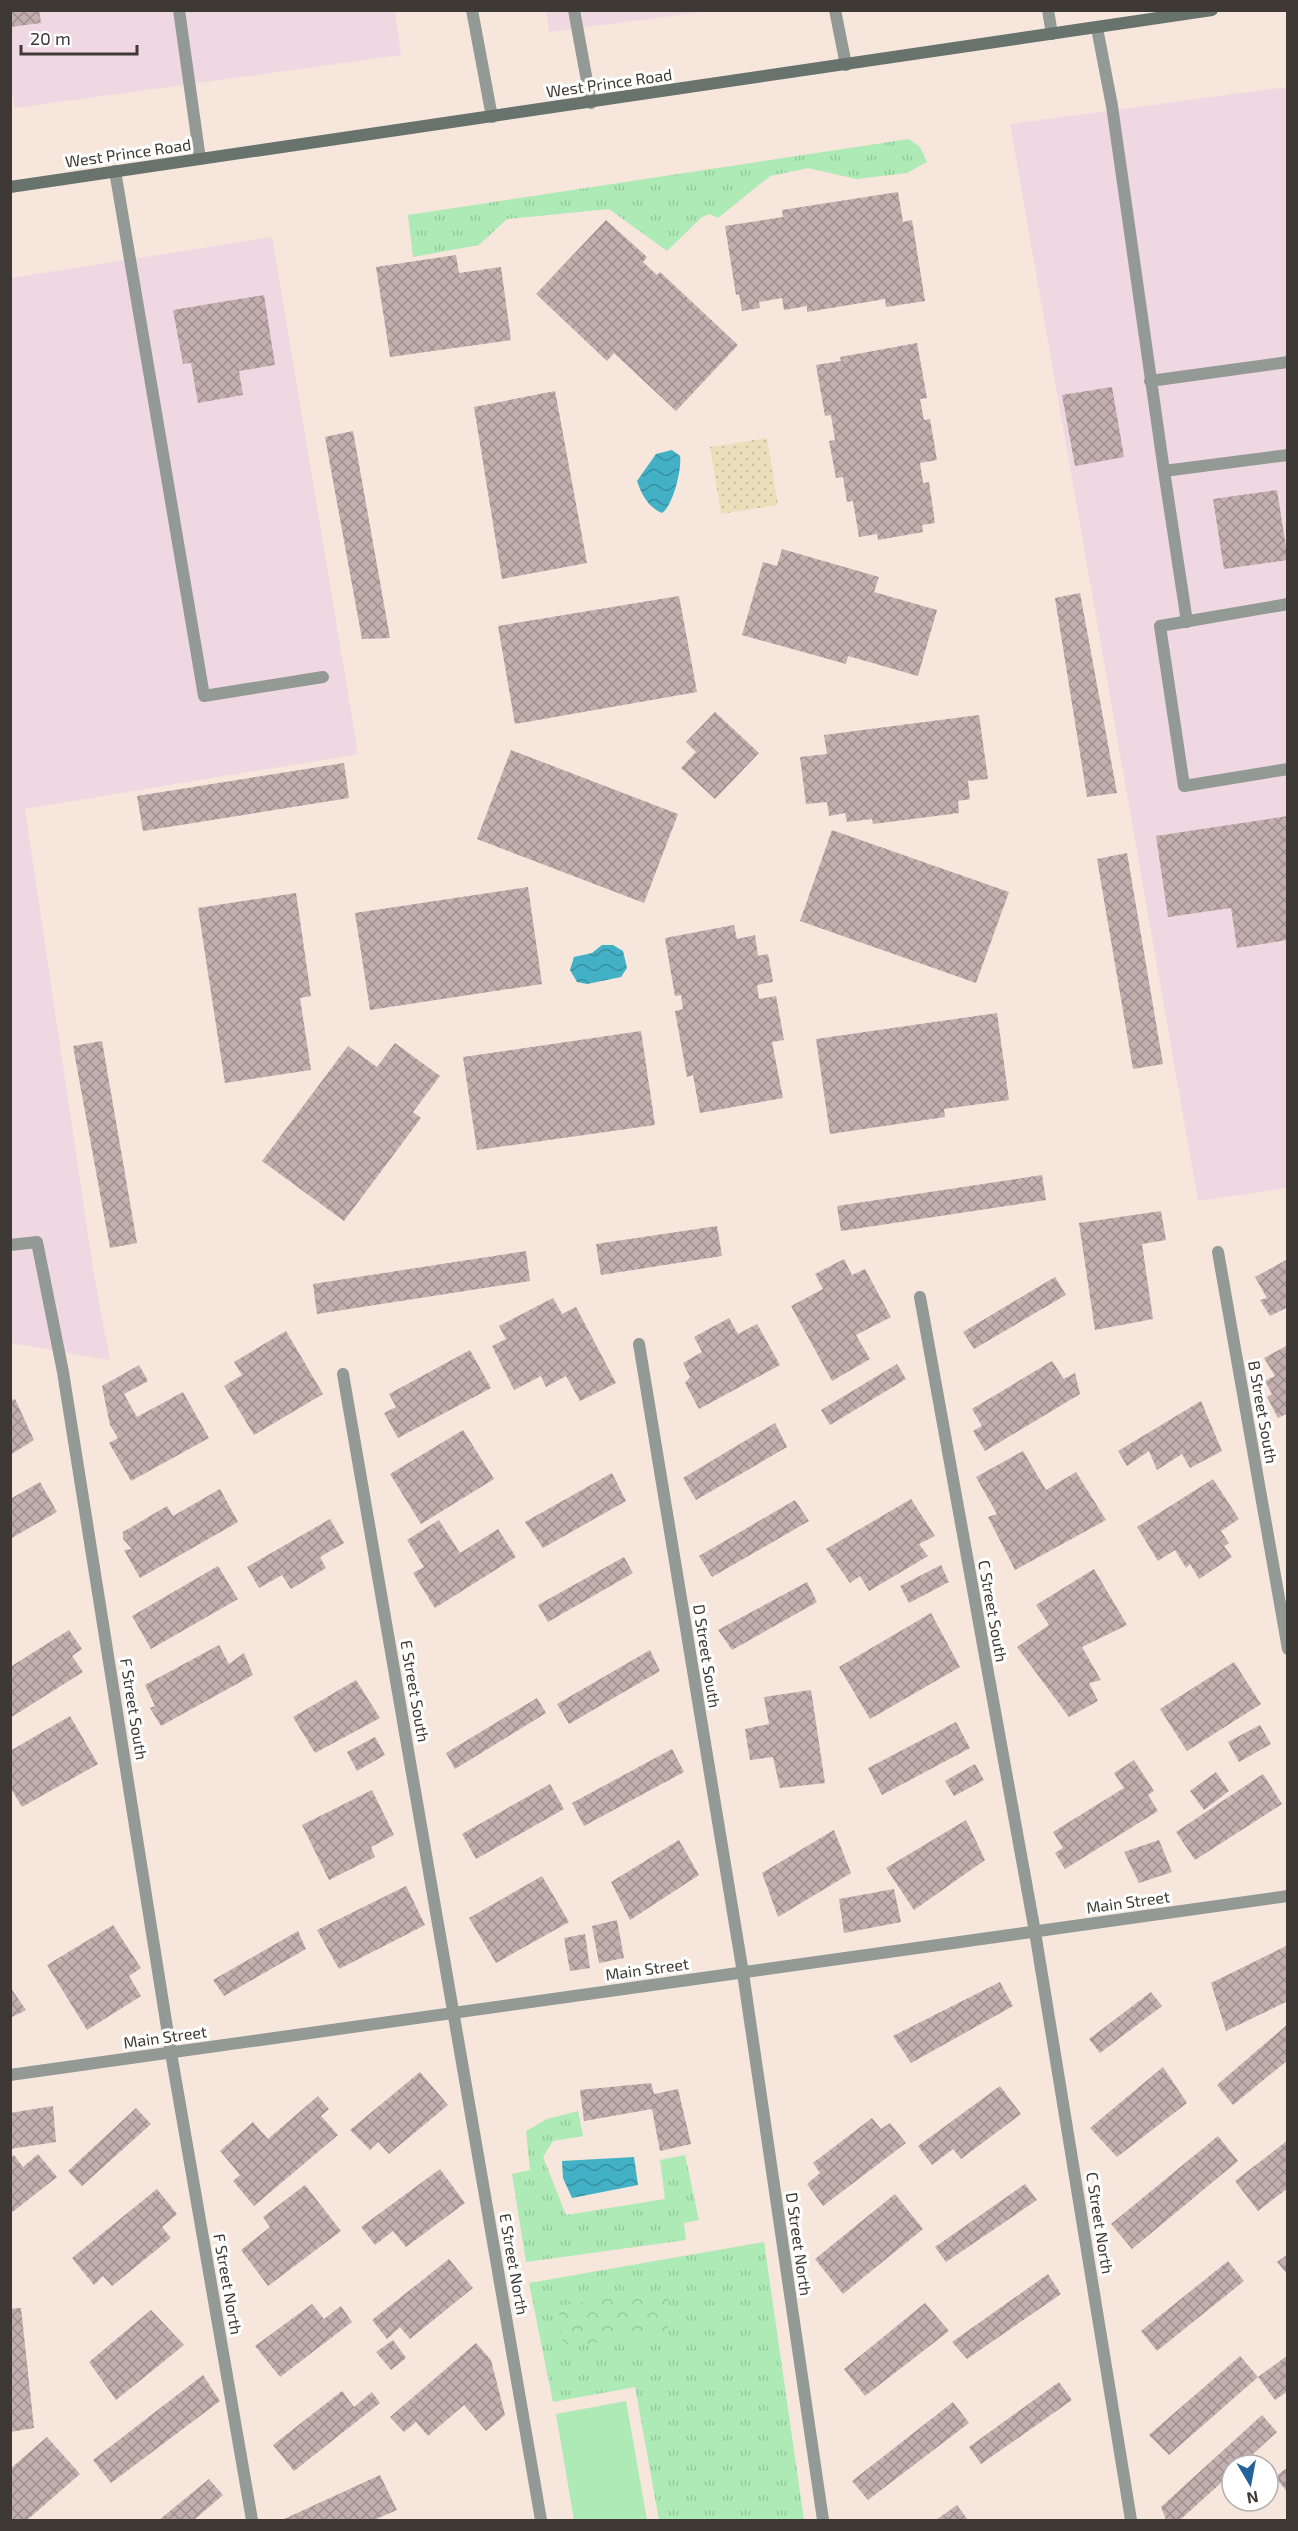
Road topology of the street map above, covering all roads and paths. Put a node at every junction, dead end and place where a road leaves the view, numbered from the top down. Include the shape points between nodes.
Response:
1 (179, 10) edge
2 (472, 10) edge
3 (574, 10) edge
4 (835, 10) edge
5 (1048, 10) edge
6 (1212, 10) edge
7 (1097, 28) junction
8 (1052, 34) junction
9 (846, 65) junction
10 (591, 103) junction
11 (492, 117) junction
12 (200, 159) junction
13 (115, 171) junction
14 (10, 187) edge
15 (1287, 362) edge
16 (1150, 381) junction
17 (1287, 455) edge
18 (1164, 471) junction
19 (1287, 604) edge
20 (1187, 622) junction
21 (323, 677) dead end
22 (1287, 769) edge
23 (10, 1245) edge
24 (1218, 1252) dead end
25 (920, 1297) dead end
26 (639, 1344) dead end
27 (344, 1374) dead end
28 (1287, 1649) edge
29 (1287, 1896) edge
30 (1035, 1932) junction
31 (743, 1973) junction
32 (454, 2013) junction
33 (171, 2053) junction
34 (10, 2075) edge
35 (252, 2520) edge
36 (541, 2520) edge
37 (823, 2520) edge
38 (1131, 2520) edge

1 - 12 street
2 - 11 street
3 - 10 street
4 - 9 street
5 - 8 street
6 - 7 main road, West Prince Road
7 - 8 main road, West Prince Road
7 - 16 street via 1112,106
8 - 9 main road, West Prince Road
9 - 10 main road, West Prince Road
10 - 11 main road, West Prince Road
11 - 12 main road, West Prince Road
12 - 13 main road, West Prince Road
13 - 14 main road, West Prince Road
13 - 21 street via 204,696
15 - 16 street
16 - 18 street
17 - 18 street
18 - 20 street
19 - 20 street
20 - 22 street via 1161,626 1184,786
23 - 33 street, F Street South via 37,1242 63,1372
24 - 28 street, B Street South
25 - 30 street, C Street South
26 - 31 street, D Street South
27 - 32 street, E Street South
29 - 30 street, Main Street
30 - 31 street, Main Street
30 - 38 street, C Street North
31 - 32 street, Main Street
31 - 37 street, D Street North
32 - 33 street, Main Street
32 - 36 street, E Street North
33 - 34 street, Main Street
33 - 35 street, F Street North

